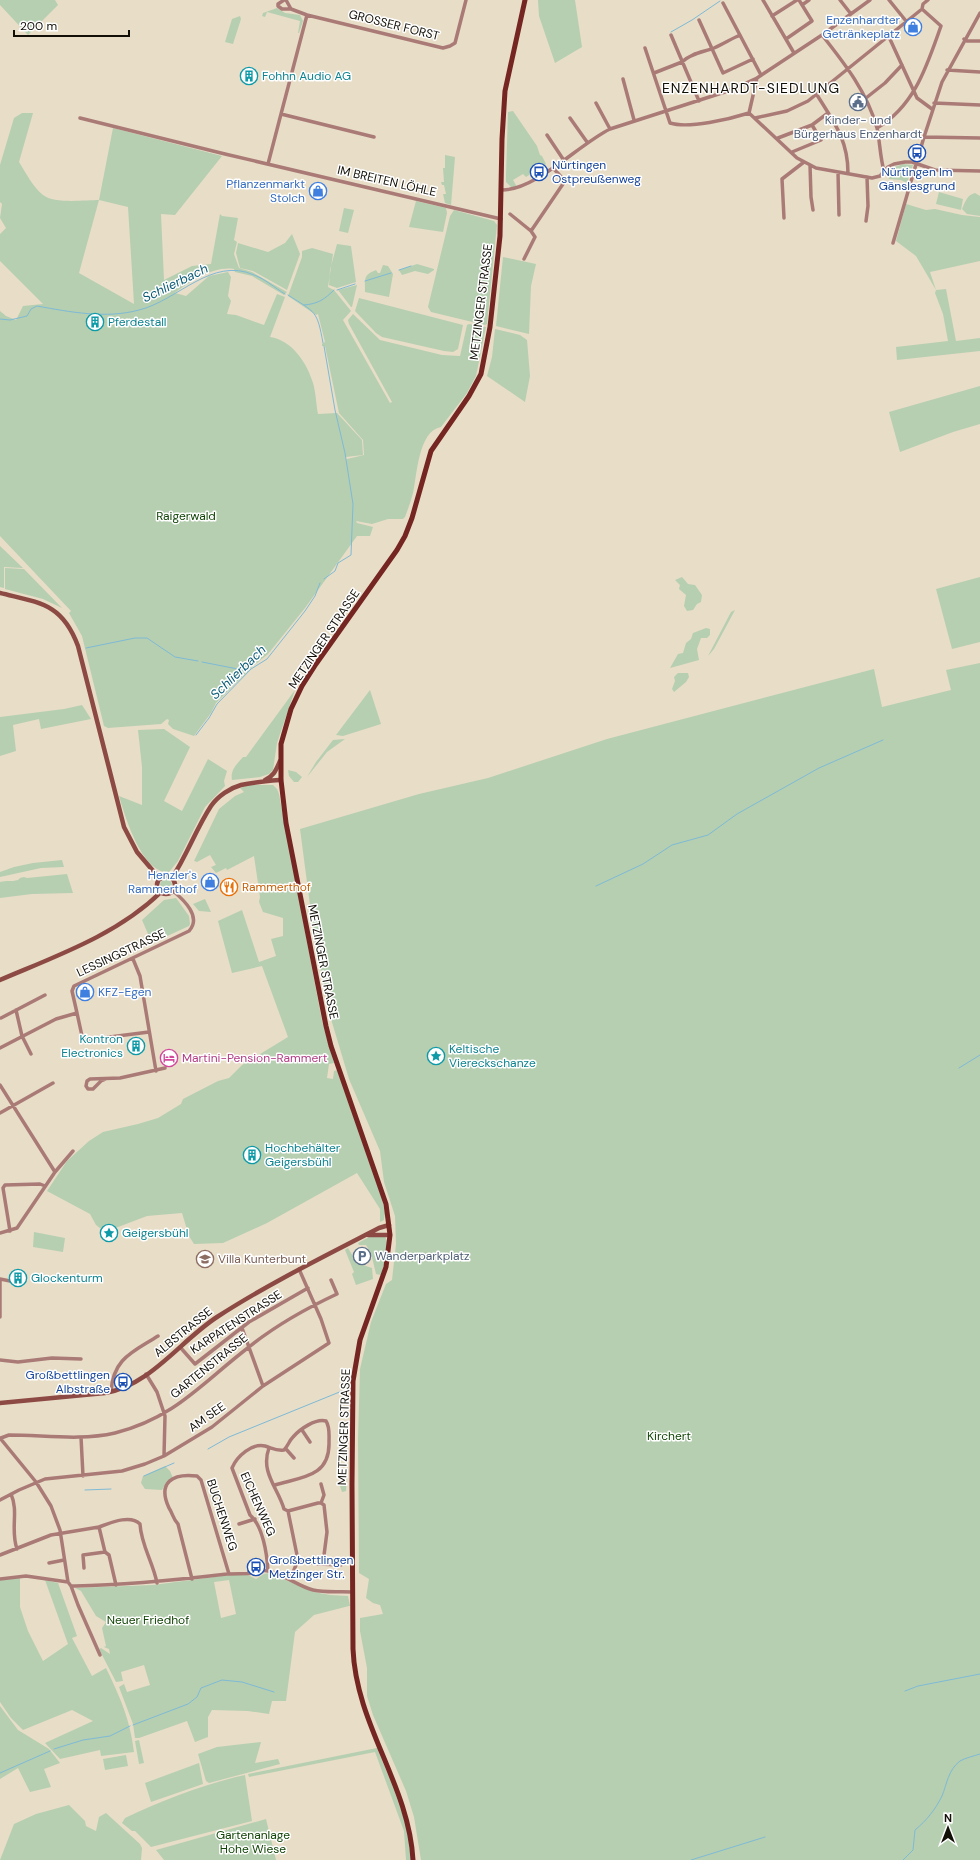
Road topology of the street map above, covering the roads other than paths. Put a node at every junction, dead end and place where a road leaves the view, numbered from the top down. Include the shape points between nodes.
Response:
1 (285, 0) edge
2 (466, 0) edge
3 (525, 0) edge
4 (763, 0) edge
5 (798, 0) edge
6 (809, 0) edge
7 (840, 0) edge
8 (870, 0) edge
9 (888, 0) edge
10 (928, 0) edge
11 (723, 3) dead end
12 (802, 5) junction
13 (291, 9) junction
14 (922, 9) junction
15 (980, 13) edge
16 (851, 14) junction
17 (307, 15) junction
18 (772, 16) junction
19 (699, 20) dead end
20 (906, 21) junction
21 (671, 35) dead end
22 (740, 35) junction
23 (822, 35) junction
24 (889, 37) junction
25 (786, 38) junction
26 (964, 39) junction
27 (980, 41) edge
28 (645, 48) dead end
29 (712, 48) junction
30 (794, 53) junction
31 (753, 59) junction
32 (682, 62) junction
33 (902, 65) junction
34 (849, 68) junction
35 (947, 70) junction
36 (980, 72) edge
37 (654, 73) junction
38 (761, 76) junction
39 (757, 78) junction
40 (623, 80) dead end
41 (913, 92) junction
42 (817, 95) junction
43 (866, 98) junction
44 (699, 101) junction
45 (596, 103) dead end
46 (934, 103) junction
47 (980, 105) edge
48 (932, 109) junction
49 (667, 111) junction
50 (749, 113) junction
51 (828, 113) junction
52 (281, 114) junction
53 (80, 118) dead end
54 (570, 118) dead end
55 (755, 118) junction
56 (634, 120) junction
57 (812, 125) junction
58 (877, 128) junction
59 (610, 129) junction
60 (547, 134) dead end
61 (374, 137) dead end
62 (924, 137) junction
63 (778, 138) junction
64 (980, 138) edge
65 (587, 142) junction
66 (792, 152) junction
67 (563, 159) junction
68 (804, 162) junction
69 (268, 164) junction
70 (916, 164) junction
71 (810, 165) junction
72 (553, 168) junction
73 (980, 170) edge
74 (884, 171) junction
75 (838, 172) junction
76 (848, 173) junction
77 (867, 177) junction
78 (502, 190) junction
79 (813, 210) dead end
80 (510, 214) dead end
81 (839, 215) dead end
82 (784, 218) dead end
83 (501, 219) junction
84 (866, 221) dead end
85 (530, 231) junction
86 (893, 243) dead end
87 (524, 259) dead end
88 (0, 593) edge
89 (280, 761) junction
90 (281, 780) junction
91 (260, 782) junction
92 (172, 878) junction
93 (160, 879) junction
94 (173, 891) junction
95 (161, 892) junction
96 (133, 958) junction
97 (0, 980) edge
98 (45, 995) dead end
99 (16, 1010) junction
100 (77, 1014) junction
101 (1, 1018) dead end
102 (149, 1032) junction
103 (22, 1036) junction
104 (0, 1048) edge
105 (31, 1054) dead end
106 (165, 1068) dead end
107 (156, 1071) junction
108 (106, 1079) junction
109 (53, 1083) dead end
110 (0, 1085) edge
111 (13, 1105) junction
112 (0, 1113) edge
113 (73, 1151) dead end
114 (55, 1172) junction
115 (45, 1186) junction
116 (2, 1196) edge
117 (389, 1225) junction
118 (10, 1231) junction
119 (0, 1233) edge
120 (390, 1235) junction
121 (366, 1236) junction
122 (299, 1270) junction
123 (0, 1279) edge
124 (332, 1280) dead end
125 (20, 1284) dead end
126 (308, 1288) junction
127 (316, 1304) junction
128 (0, 1317) edge
129 (242, 1328) junction
130 (158, 1336) dead end
131 (250, 1346) junction
132 (180, 1347) junction
133 (81, 1359) dead end
134 (0, 1360) edge
135 (146, 1374) junction
136 (263, 1386) junction
137 (111, 1392) junction
138 (0, 1403) edge
139 (164, 1413) junction
140 (302, 1430) junction
141 (81, 1437) junction
142 (0, 1438) edge
143 (310, 1442) dead end
144 (269, 1448) junction
145 (286, 1448) junction
146 (164, 1456) junction
147 (294, 1458) dead end
148 (83, 1476) junction
149 (36, 1482) junction
150 (321, 1484) dead end
151 (275, 1485) junction
152 (11, 1494) junction
153 (0, 1500) edge
154 (321, 1503) junction
155 (288, 1511) junction
156 (254, 1519) junction
157 (239, 1524) dead end
158 (99, 1527) junction
159 (61, 1534) junction
160 (17, 1549) junction
161 (105, 1552) junction
162 (0, 1555) edge
163 (64, 1560) junction
164 (298, 1560) junction
165 (49, 1563) dead end
166 (323, 1563) junction
167 (341, 1565) dead end
168 (84, 1568) dead end
169 (268, 1571) junction
170 (229, 1574) junction
171 (0, 1579) edge
172 (192, 1579) junction
173 (290, 1580) junction
174 (68, 1582) junction
175 (157, 1583) junction
176 (116, 1585) junction
177 (71, 1586) junction
178 (353, 1592) junction
179 (100, 1655) dead end
180 (413, 1860) edge

1 - 13 street, GROSSER FORST
1 - 13 street, GROSSER FORST via 278,4 280,8
2 - 17 street, GROSSER FORST via 455,43 443,48
3 - 78 main road, METZINGER STRASSE via 505,91
4 - 18 street
5 - 12 street
5 - 18 street
6 - 12 street
7 - 16 street
8 - 16 street
9 - 20 street
10 - 14 street
11 - 22 street
12 - 25 street via 812,20
13 - 17 street, GROSSER FORST
14 - 20 street
14 - 41 street via 941,26 930,59
15 - 26 street
16 - 23 street
17 - 52 street
18 - 25 street
19 - 29 street
20 - 24 street
21 - 32 street
22 - 29 street
22 - 31 street
23 - 30 street
23 - 34 street
24 - 33 street
24 - 34 street
25 - 30 street
26 - 27 street
26 - 35 street
28 - 37 street
29 - 31 street via 723,73
29 - 32 street
30 - 38 street
31 - 38 street
32 - 37 street
32 - 44 street
33 - 41 street
33 - 43 street
34 - 42 street
34 - 43 street
35 - 36 street
35 - 46 street
37 - 49 street
38 - 39 street
39 - 44 street
39 - 50 street
40 - 56 street
41 - 48 street
41 - 58 street via 894,117
42 - 51 street
42 - 55 street via 787,111
43 - 58 street
44 - 49 street
45 - 59 street
46 - 47 street
46 - 48 street
48 - 62 street
49 - 50 street via 669,122 678,125 711,122
49 - 56 street
50 - 55 street
51 - 57 street
51 - 76 street via 843,140
52 - 61 street
52 - 69 street
53 - 69 street, IM BREITEN LÖHLE
54 - 65 street
55 - 63 street
56 - 59 street
57 - 63 street
57 - 66 street via 821,140
58 - 74 street
59 - 65 street
60 - 67 street
62 - 64 street
62 - 70 street
63 - 66 street
65 - 67 street
66 - 68 street
67 - 72 street
68 - 71 street
68 - 82 street via 782,179
69 - 83 street, IM BREITEN LÖHLE
70 - 73 street via 935,170
70 - 74 street via 900,162
70 - 86 street
71 - 75 street
71 - 79 street
72 - 78 street via 516,188
72 - 85 street via 565,181
74 - 77 street via 878,177
75 - 76 street
75 - 81 street
76 - 77 street
77 - 84 street
78 - 83 main road, METZINGER STRASSE
80 - 85 street
83 - 89 main road, METZINGER STRASSE via 489,333 481,374 431,451 412,518 397,550 316,664 296,697 284,732
85 - 87 street via 535,237
88 - 93 street via 53,610 72,629 124,827 136,852
89 - 90 main road, METZINGER STRASSE
89 - 91 street via 271,777
90 - 91 street
90 - 117 main road, METZINGER STRASSE via 294,866 327,1032 384,1198
91 - 92 street via 228,790 215,801
92 - 93 street via 167,876
92 - 94 street via 175,883
93 - 95 street via 158,887
94 - 95 street via 168,894
94 - 96 street, LESSINGSTRASSE via 193,914 194,922 191,929
95 - 97 street via 115,928
96 - 100 street, LESSINGSTRASSE via 74,986 72,991
96 - 102 street via 140,976
98 - 99 street
99 - 101 street
99 - 103 street
100 - 102 street via 82,1036 86,1040
100 - 103 street via 60,1017
102 - 107 street
103 - 104 street
103 - 105 street
106 - 107 street
107 - 108 street
108 - 108 street via 90,1079 86,1086 91,1090
109 - 111 street
110 - 111 street
111 - 112 street
111 - 114 street
113 - 114 street
114 - 115 street
115 - 116 street via 5,1185
115 - 118 street via 17,1228
116 - 118 street
117 - 120 main road, METZINGER STRASSE
117 - 121 street, ALBSTRASSE
118 - 119 street
120 - 121 street, ALBSTRASSE
120 - 178 main road, METZINGER STRASSE via 386,1267 362,1332 354,1372
121 - 122 street, ALBSTRASSE
122 - 126 street
122 - 132 street, ALBSTRASSE via 218,1316
123 - 125 street
123 - 128 street
124 - 127 street, GARTENSTRASSE via 337,1294
126 - 127 street
126 - 129 street, KARPATENSTRASSE
127 - 131 street, GARTENSTRASSE
127 - 136 street, AM SEE via 328,1343
129 - 131 street
129 - 132 street, KARPATENSTRASSE via 195,1364
130 - 137 street via 121,1360
131 - 136 street
131 - 139 street, GARTENSTRASSE via 195,1393
132 - 135 street, ALBSTRASSE
133 - 134 street via 52,1358 18,1362
135 - 137 street, ALBSTRASSE
135 - 139 street via 157,1392
136 - 146 street, AM SEE via 221,1420
137 - 138 street, ALBSTRASSE
139 - 141 street, GARTENSTRASSE via 129,1429
139 - 146 street
140 - 143 street
140 - 145 street via 293,1436
140 - 151 street via 317,1421 326,1421 329,1441 327,1462 321,1469 312,1473
141 - 142 street, GARTENSTRASSE via 9,1435
141 - 148 street
142 - 149 street
144 - 145 street
144 - 151 street, EICHENWEG via 266,1464 270,1481
144 - 156 street, EICHENWEG via 260,1445 249,1448 232,1468 250,1515
145 - 147 street
146 - 148 street, AM SEE via 126,1470
148 - 149 street, AM SEE
149 - 152 street, AM SEE
149 - 159 street via 51,1506
150 - 154 street via 324,1495
151 - 155 street, EICHENWEG via 284,1509
152 - 153 street, AM SEE
152 - 160 street via 16,1510 14,1536
154 - 155 street
154 - 166 street via 325,1510 327,1532
155 - 164 street, EICHENWEG
156 - 157 street
156 - 169 street, EICHENWEG via 266,1548
158 - 159 street
158 - 161 street
158 - 175 street via 117,1521 138,1522
159 - 160 street via 42,1538
159 - 163 street
160 - 162 street
161 - 168 street via 82,1555
161 - 176 street via 109,1555
163 - 165 street
163 - 174 street
164 - 166 street
164 - 173 street
166 - 167 street
169 - 170 street via 257,1574
169 - 173 street
170 - 172 street
170 - 172 street, BUCHENWEG via 201,1480 197,1476 186,1476 171,1480 166,1485 164,1493 173,1519 178,1524
171 - 174 street via 26,1576
172 - 175 street
173 - 178 street via 316,1590
174 - 177 street
175 - 176 street
176 - 177 street
177 - 179 street
178 - 180 main road, METZINGER STRASSE via 356,1681 366,1714 406,1815

